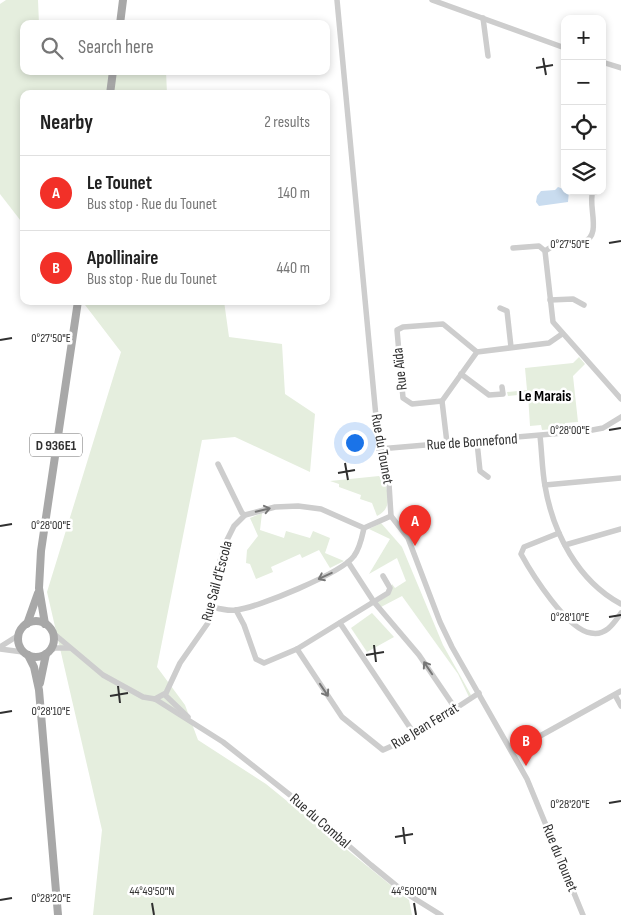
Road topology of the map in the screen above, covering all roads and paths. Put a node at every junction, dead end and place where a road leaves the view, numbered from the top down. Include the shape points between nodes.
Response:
1 (124, 0) edge
2 (337, 0) edge
3 (432, 0) edge
4 (483, 18) junction
5 (121, 20) edge
6 (561, 47) edge
7 (488, 56) dead end
8 (606, 63) edge
9 (621, 68) edge
10 (112, 75) edge
11 (111, 90) edge
12 (592, 195) edge
13 (513, 248) dead end
14 (545, 251) junction
15 (550, 300) junction
16 (77, 305) edge
17 (584, 305) dead end
18 (500, 308) dead end
19 (562, 334) junction
20 (511, 348) junction
21 (476, 352) junction
22 (461, 374) junction
23 (502, 387) dead end
24 (621, 399) edge
25 (442, 401) junction
26 (621, 417) edge
27 (540, 436) junction
28 (477, 442) junction
29 (447, 443) junction
30 (379, 450) junction
31 (218, 464) dead end
32 (488, 477) dead end
33 (621, 478) edge
34 (545, 485) junction
35 (245, 515) junction
36 (391, 516) junction
37 (364, 528) junction
38 (621, 529) edge
39 (559, 533) junction
40 (565, 545) junction
41 (348, 562) junction
42 (383, 576) dead end
43 (39, 588) junction
44 (374, 602) junction
45 (621, 604) edge
46 (213, 607) junction
47 (236, 610) junction
48 (621, 613) edge
49 (340, 623) junction
50 (27, 624) junction
51 (45, 624) junction
52 (53, 633) junction
53 (19, 635) junction
54 (0, 648) edge
55 (69, 648) junction
56 (297, 649) junction
57 (48, 653) junction
58 (25, 654) junction
59 (39, 690) junction
60 (618, 693) edge
61 (479, 694) junction
62 (165, 695) junction
63 (155, 699) junction
64 (621, 706) edge
65 (455, 708) junction
66 (200, 726) junction
67 (415, 735) junction
68 (513, 752) junction
69 (58, 915) edge
70 (441, 915) edge
71 (583, 915) edge

1 - 5 main road
2 - 30 street, Rue du Tounet
3 - 4 street
4 - 6 street
4 - 7 street
8 - 9 street
10 - 11 main road
12 - 14 street via 594,226 588,239 558,244
13 - 14 street via 539,246
14 - 15 street
15 - 17 street via 573,298
15 - 19 street via 553,322
16 - 43 main road, D 936E1 via 47,505
18 - 20 street via 507,311
19 - 20 street via 549,343
19 - 24 street
20 - 21 street
21 - 22 street
21 - 25 street, Rue Aïda via 443,324 397,330 403,398 412,404
22 - 23 street via 488,395 503,394
22 - 25 street
25 - 29 street
26 - 27 street, Rue de Bonnefond via 604,428
27 - 28 street, Rue de Bonnefond
27 - 34 street
28 - 29 street, Rue de Bonnefond
28 - 32 street via 480,471
29 - 30 street, Rue de Bonnefond
30 - 36 street, Rue du Tounet via 388,484
31 - 35 street
33 - 34 street
34 - 39 street
35 -> 37 street via 275,507 298,506 321,509
35 - 46 street, Rue Sail d'Escola via 234,526 226,542
36 - 37 street
36 - 61 street, Rue du Tounet via 408,538 440,622
37 - 41 street via 354,557
38 - 40 street
39 - 40 street
39 - 48 street via 524,547 521,554 548,598 591,634 608,630
40 - 45 street via 591,584
41 - 44 street
41 -> 47 street via 300,587
42 - 44 street via 390,590
43 - 50 main road, D 936E1
43 - 51 main road, D 936E1
44 - 49 street
65 -> 44 street via 419,654
46 - 47 street
46 - 62 street, Rue Sail d'Escola via 210,620 180,663
47 - 56 street via 256,659 270,662
49 - 56 street
49 - 67 street
50 - 51 main road
50 - 53 main road
51 - 52 main road
52 - 55 street, Rue du Combal
52 - 57 main road
53 - 54 street
53 - 58 main road via 20,647
54 - 58 street
55 - 57 street via 56,648
55 - 63 street, Rue du Combal via 103,675 143,697
56 -> 67 street, Rue Jean Ferrat via 342,717 379,748 386,750
57 - 58 main road via 37,657
57 - 59 main road
58 - 59 main road via 34,667
59 - 69 main road
60 - 64 street
60 - 68 street
61 - 65 street, Rue Jean Ferrat
61 - 68 street, Rue du Tounet
62 - 63 street
62 - 66 street, Rue du Combal
63 - 66 street, Rue du Combal
65 - 67 street, Rue Jean Ferrat
66 - 70 street, Rue du Combal via 290,795 404,892
68 - 71 street, Rue du Tounet

